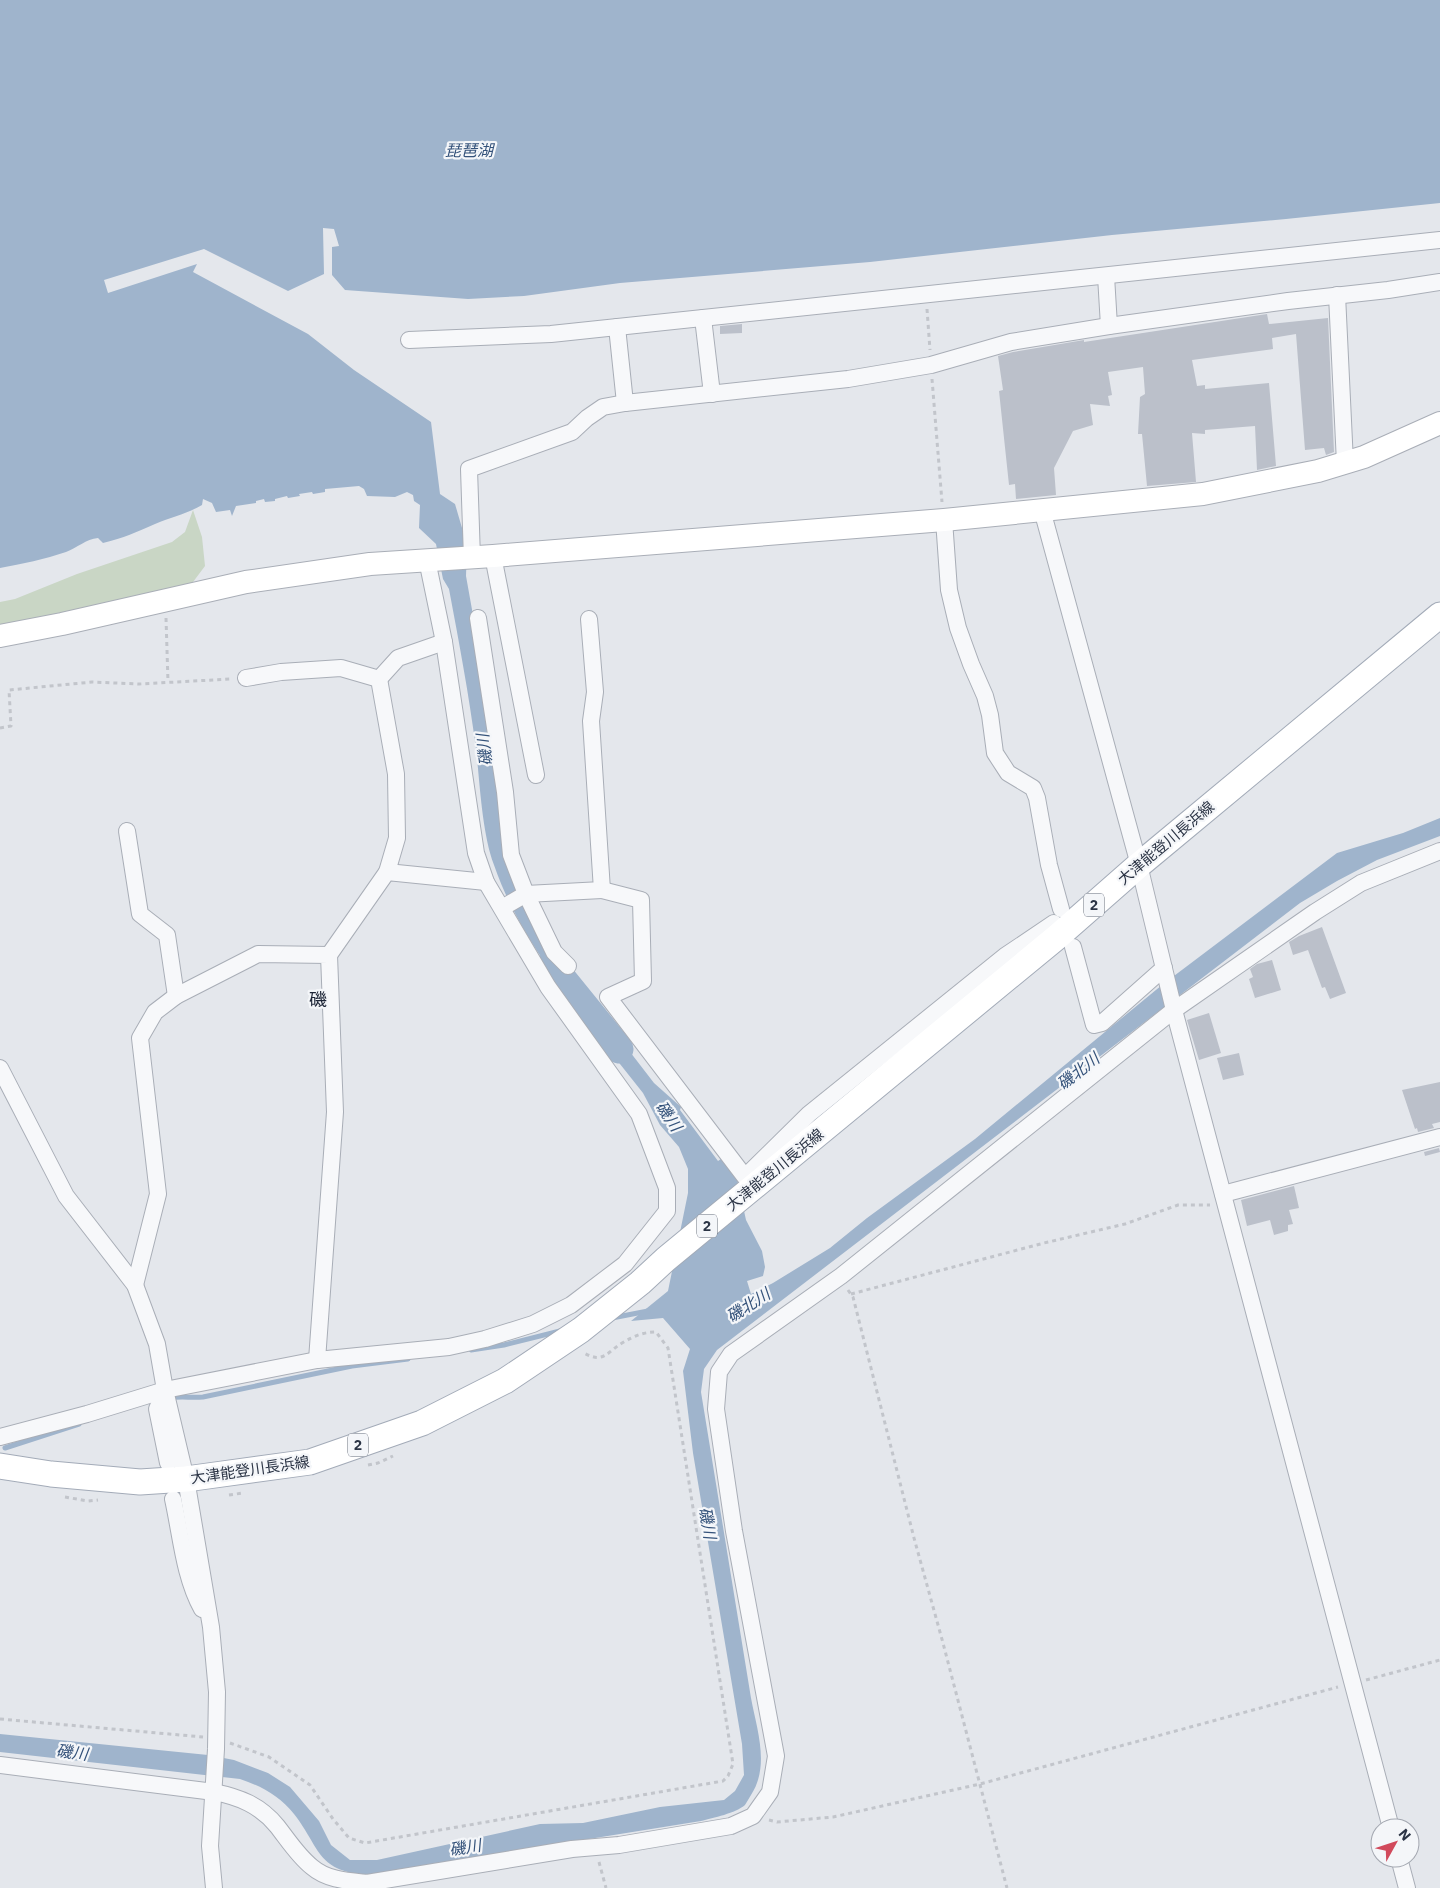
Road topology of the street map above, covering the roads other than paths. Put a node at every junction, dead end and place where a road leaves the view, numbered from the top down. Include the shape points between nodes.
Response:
1 (1440, 240) edge
2 (1106, 276) junction
3 (1440, 282) edge
4 (1337, 295) junction
5 (704, 318) junction
6 (1109, 326) junction
7 (617, 327) junction
8 (409, 340) dead end
9 (712, 394) junction
10 (625, 402) junction
11 (1440, 423) edge
12 (1345, 462) junction
13 (1042, 510) junction
14 (944, 520) junction
15 (476, 558) junction
16 (427, 560) junction
17 (1440, 615) edge
18 (478, 618) dead end
19 (589, 619) dead end
20 (0, 636) edge
21 (444, 642) junction
22 (246, 678) road end
23 (379, 679) junction
24 (536, 775) dead end
25 (127, 831) dead end
26 (1440, 851) edge
27 (1139, 865) junction
28 (387, 872) junction
29 (486, 882) junction
30 (602, 890) junction
31 (514, 901) junction
32 (1061, 929) junction
33 (329, 955) junction
34 (568, 966) dead end
35 (1165, 971) junction
36 (176, 996) junction
37 (1174, 1006) junction
38 (0, 1068) edge
39 (1440, 1137) edge
40 (1225, 1199) junction
41 (625, 1264) junction
42 (640, 1283) junction
43 (135, 1285) junction
44 (317, 1360) junction
45 (165, 1390) junction
46 (0, 1437) edge
47 (0, 1466) edge
48 (176, 1480) junction
49 (211, 1627) junction
50 (0, 1765) edge
51 (214, 1787) junction
52 (1388, 1818) edge
53 (1402, 1868) edge
54 (214, 1888) edge
55 (1407, 1888) edge

1 - 2 street
2 - 5 street
2 - 6 street
3 - 4 street
4 - 6 street
4 - 12 street
5 - 7 street
5 - 9 street
6 - 9 street via 1011,342 931,365 848,379
7 - 8 street via 542,335
7 - 10 street
9 - 10 street
10 - 15 street via 603,407 572,432 469,469
11 - 12 street via 1364,457
12 - 13 street via 1283,479 1203,494
13 - 14 street
13 - 27 street
14 - 15 street
14 - 32 street via 949,590 958,628 985,696 995,753 1008,773 1033,788 1037,798
15 - 16 street
15 - 24 street
16 - 20 street via 370,564 246,582
16 - 21 street
17 - 27 main road, 大津能登川長浜線 / 2
18 - 31 street via 505,792
19 - 30 street via 596,692 591,721
21 - 23 street via 398,658
21 - 29 street via 476,853
22 - 23 street via 341,668
23 - 28 street via 396,774 397,838
25 - 36 street via 140,914 167,935
26 - 37 street via 1361,883
27 - 32 main road, 大津能登川長浜線 / 2
27 - 35 street
28 - 29 street
28 - 33 street
29 - 31 street
30 - 31 street
30 - 32 street via 641,900 643,981 608,997 746,1176 809,1114 1005,956
31 - 34 street
31 - 41 street via 548,988 639,1114 667,1188 667,1212
32 - 35 street via 1094,1025 1102,1023
32 - 42 main road, 大津能登川長浜線 / 2
33 - 36 street via 258,954
33 - 44 street via 335,1112
35 - 37 street
36 - 43 street via 155,1012 140,1038 158,1194
37 - 40 street
37 - 51 street via 841,1276 731,1354 719,1372 716,1409 734,1531 776,1756 770,1792 753,1816 731,1826 367,1883 339,1880 312,1868 258,1808
38 - 43 street via 66,1196
39 - 40 street
40 - 52 street
41 - 42 street
41 - 44 street via 571,1305 533,1324 485,1339 449,1347
42 - 48 main road, 大津能登川長浜線 / 2 via 572,1336 505,1381 422,1422 310,1462
43 - 45 street via 157,1344
44 - 45 street
45 - 46 street
45 - 48 street
45 - 48 street via 157,1409
47 - 48 main road, 大津能登川長浜線 / 2 via 140,1482
48 - 49 street
48 - 49 street via 188,1572 196,1598
49 - 51 street via 217,1692
50 - 51 street
51 - 54 street via 210,1846
53 - 55 street

